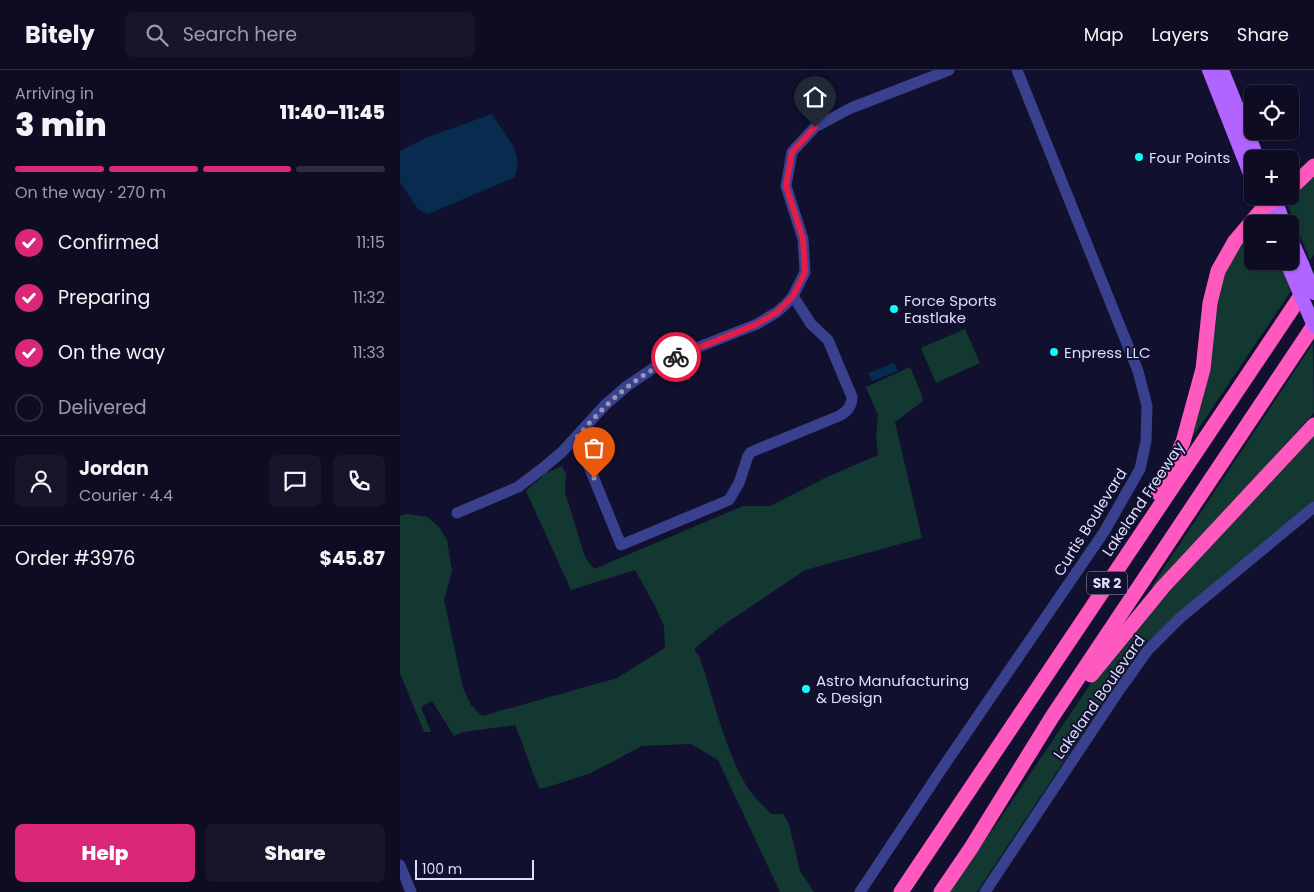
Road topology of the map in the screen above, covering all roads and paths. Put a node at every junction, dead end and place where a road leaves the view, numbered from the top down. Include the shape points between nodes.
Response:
1 (949, 70) edge
2 (1016, 70) edge
3 (1209, 70) edge
4 (1222, 70) edge
5 (1254, 150) edge
6 (1244, 159) edge
7 (1314, 166) edge
8 (1299, 180) edge
9 (1265, 205) edge
10 (1299, 257) edge
11 (1290, 270) edge
12 (1314, 275) edge
13 (1314, 293) edge
14 (793, 296) junction
15 (1314, 326) edge
16 (1314, 424) edge
17 (577, 437) junction
18 (1314, 508) edge
19 (457, 513) dead end
20 (1136, 540) junction
21 (1052, 716) junction
22 (400, 865) edge
23 (411, 892) edge
24 (860, 892) edge
25 (900, 892) edge
26 (941, 892) edge
27 (985, 892) edge

1 - 14 street via 851,108 822,123 792,152 786,186 803,239 805,272
2 - 24 street, Curtis Boulevard via 1138,371 1147,406 1144,450 1140,469 1104,532
3 - 6 main road
4 - 5 main road
7 - 8 highway
9 - 20 highway via 1235,241 1218,271 1210,302 1203,369 1182,442
10 - 13 main road, bridge
11 - 15 main road, bridge
12 - 20 highway, Lakeland Freeway / SR 2
14 - 17 street via 777,312 757,324 652,369 605,405
14 - 17 street via 811,324 828,340 852,396 851,403 839,416 751,452 728,500 621,545
15 - 21 highway, SR 2
16 - 21 highway via 1163,587 1082,686
17 - 19 street via 518,487
18 - 27 street, Lakeland Boulevard via 1180,618 1148,650
20 - 25 highway, Lakeland Freeway / SR 2
21 - 26 highway, SR 2
22 - 23 street

